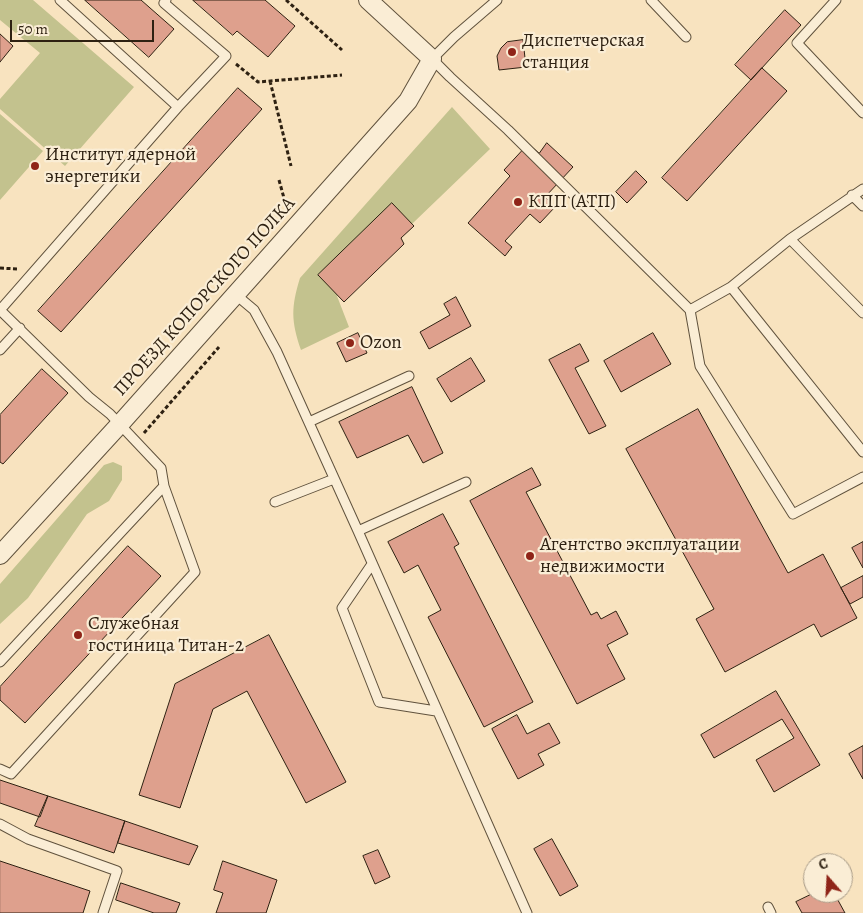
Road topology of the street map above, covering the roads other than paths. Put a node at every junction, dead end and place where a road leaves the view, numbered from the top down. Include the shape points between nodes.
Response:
1 (60, 0) edge
2 (166, 0) edge
3 (368, 0) edge
4 (497, 0) edge
5 (651, 0) edge
6 (836, 0) edge
7 (686, 37) dead end
8 (432, 59) junction
9 (178, 107) junction
10 (863, 113) edge
11 (863, 189) edge
12 (852, 195) junction
13 (863, 206) edge
14 (790, 240) junction
15 (731, 287) junction
16 (235, 294) junction
17 (0, 310) edge
18 (690, 310) junction
19 (863, 313) edge
20 (20, 328) junction
21 (0, 350) edge
22 (409, 376) dead end
23 (308, 422) junction
24 (120, 424) junction
25 (863, 452) edge
26 (863, 477) edge
27 (334, 479) junction
28 (466, 482) dead end
29 (164, 486) junction
30 (275, 502) dead end
31 (358, 531) junction
32 (0, 555) edge
33 (372, 564) junction
34 (0, 662) edge
35 (436, 711) junction
36 (0, 769) edge
37 (0, 824) edge
38 (103, 913) edge
39 (527, 913) edge

1 - 9 lane
2 - 9 lane via 164,3 226,56
3 - 8 street
4 - 8 lane
5 - 7 lane
6 - 10 lane via 797,43
8 - 16 street, ПРОЕЗД КОПОРСКОГО ПОЛКА via 408,101
8 - 18 lane
9 - 17 lane
11 - 12 lane
12 - 13 lane
12 - 14 lane
14 - 15 lane
14 - 19 lane
15 - 18 lane
15 - 25 lane
16 - 23 lane via 254,310 266,331
16 - 24 street, ПРОЕЗД КОПОРСКОГО ПОЛКА
17 - 20 lane
18 - 26 lane via 700,366 793,514
20 - 21 lane
20 - 24 lane
22 - 23 lane
23 - 27 lane
24 - 29 lane via 161,468
24 - 32 street, ПРОЕЗД КОПОРСКОГО ПОЛКА
27 - 30 lane
27 - 31 lane
28 - 31 lane
29 - 34 lane
29 - 36 lane via 195,572 11,774
31 - 33 lane
33 - 35 lane
33 - 35 lane via 342,608 379,702
35 - 39 lane
37 - 38 lane via 28,839 117,871

